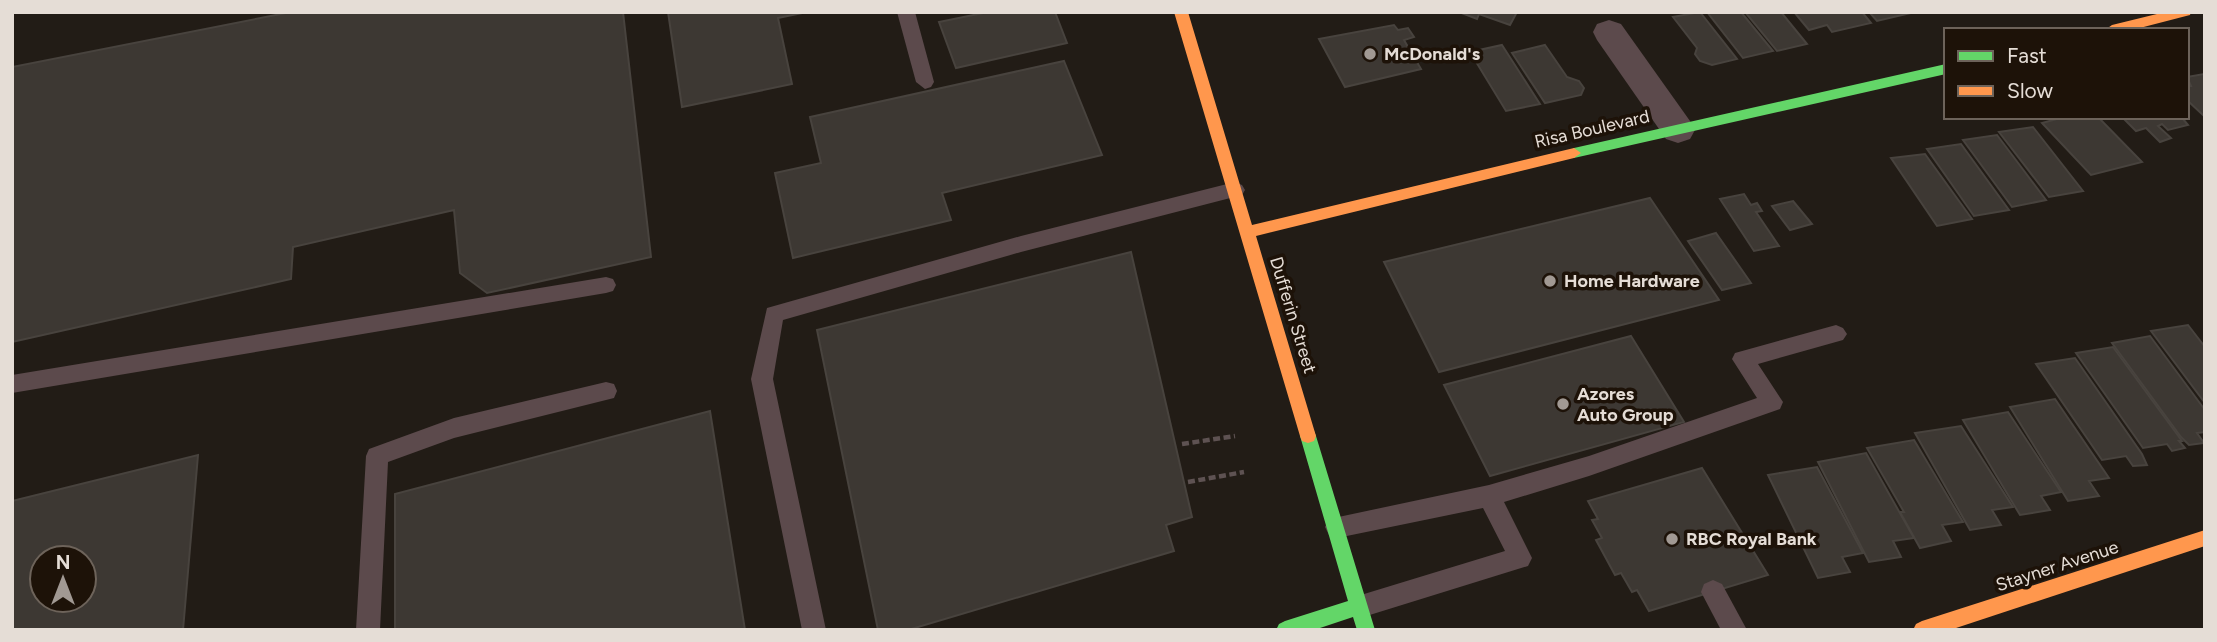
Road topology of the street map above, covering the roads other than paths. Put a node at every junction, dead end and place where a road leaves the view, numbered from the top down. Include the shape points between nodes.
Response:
1 (906, 12) edge
2 (1181, 12) edge
3 (2185, 12) edge
4 (2120, 28) edge
5 (1609, 32) dead end
6 (1944, 69) edge
7 (925, 82) dead end
8 (1678, 130) junction
9 (1235, 190) junction
10 (1248, 232) junction
11 (606, 285) dead end
12 (1836, 334) dead end
13 (12, 384) edge
14 (606, 391) dead end
15 (1489, 496) junction
16 (1337, 527) junction
17 (2205, 538) edge
18 (1713, 592) dead end
19 (1360, 606) junction
20 (368, 630) edge
21 (814, 630) edge
22 (1285, 630) edge
23 (1366, 630) edge
24 (1735, 630) edge
25 (1922, 630) edge

1 - 7 lane
2 - 9 street, Dufferin Street
3 - 4 street
5 - 8 street
6 - 8 street, Risa Boulevard
8 - 10 street, Risa Boulevard
9 - 10 street, Dufferin Street
9 - 21 lane via 774,314 762,379
10 - 16 street, Dufferin Street
11 - 13 lane
12 - 15 lane via 1743,359 1772,402
14 - 20 lane via 454,428 377,456
15 - 16 lane
15 - 19 lane via 1520,558
16 - 19 street, Dufferin Street
17 - 25 street, Stayner Avenue
18 - 24 lane
19 - 22 street
19 - 23 street, Dufferin Street

